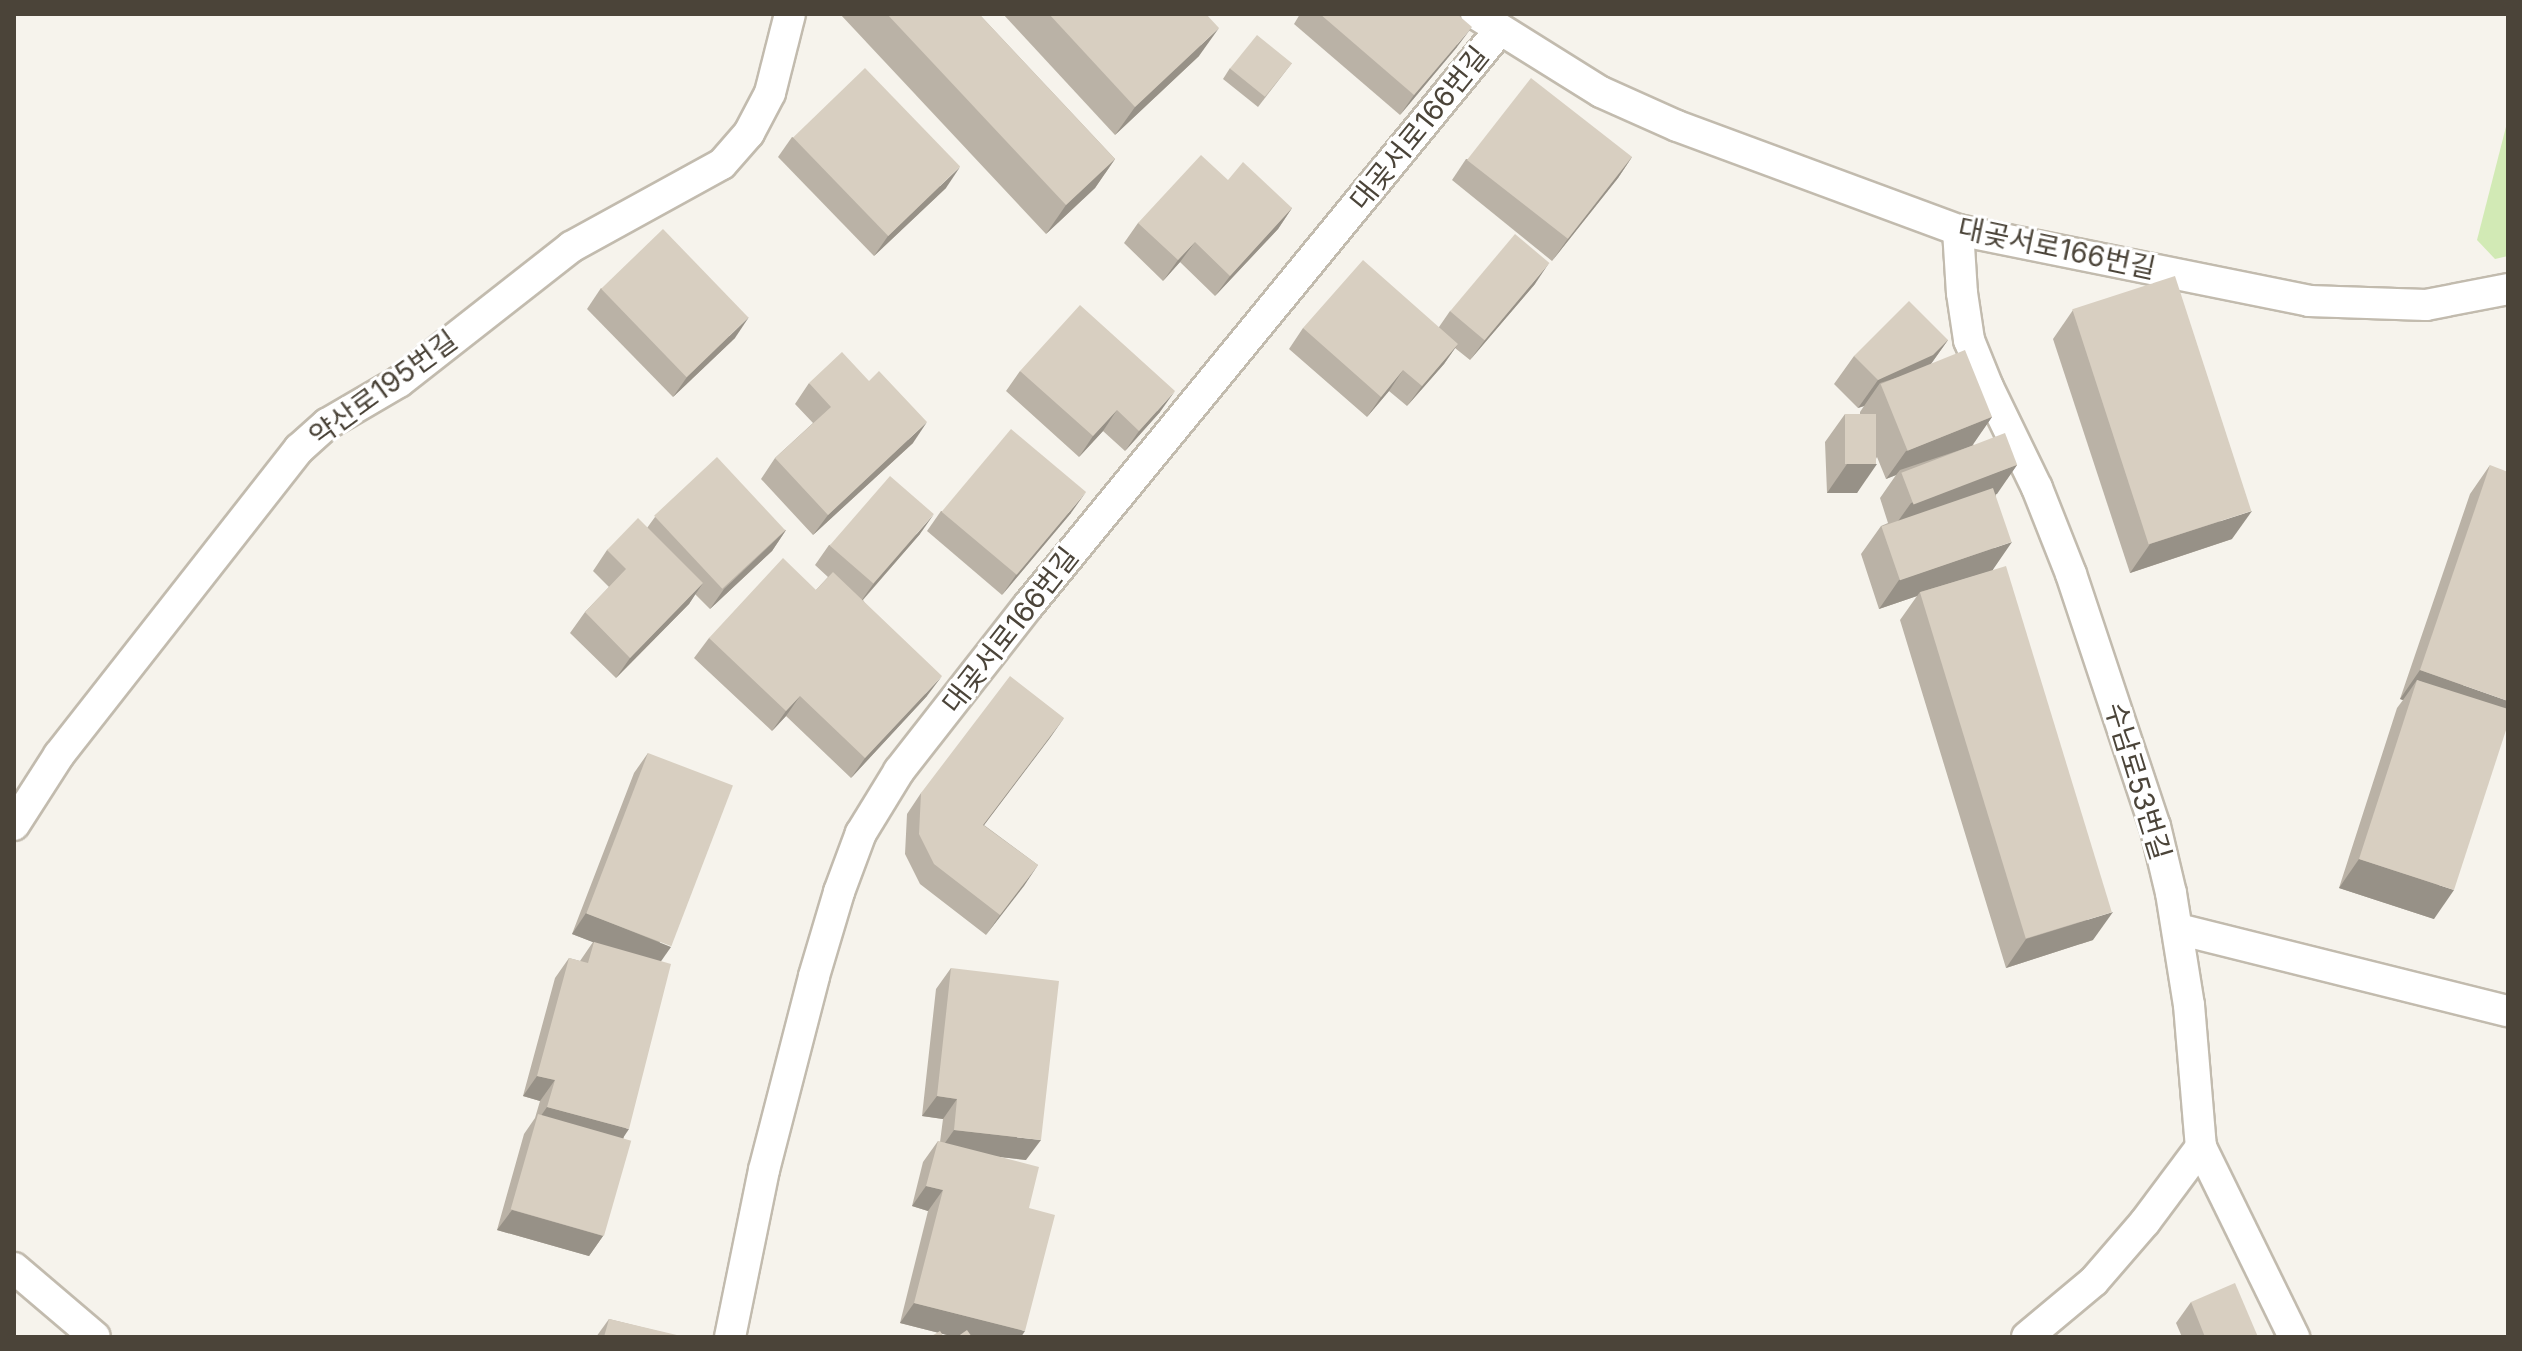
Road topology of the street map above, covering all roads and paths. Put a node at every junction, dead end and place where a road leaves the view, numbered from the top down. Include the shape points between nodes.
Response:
1 (790, 14) edge
2 (1488, 22) edge
3 (1958, 230) junction
4 (2508, 289) edge
5 (14, 825) edge
6 (2178, 929) junction
7 (2508, 1011) edge
8 (2201, 1147) junction
9 (14, 1268) edge
10 (95, 1337) edge
11 (730, 1337) edge
12 (2027, 1337) edge
13 (2294, 1337) edge

1 - 5 lane, 약산로195번길 via 770,93 749,133 722,164 571,247 399,382 327,424 299,449 59,755
2 - 3 lane, 대곶서로166번길 via 1601,92 1677,126
2 - 11 lane, 대곶서로166번길 via 899,771 861,833 839,892 783,1095
3 - 4 lane, 대곶서로166번길 via 2309,301 2426,305
3 - 6 lane, 수남로53번길 via 1969,340 2071,574 2155,826
6 - 7 lane
6 - 8 lane, 수남로53번길
8 - 12 lane via 2094,1281
8 - 13 lane, 수남로53번길
9 - 10 lane

